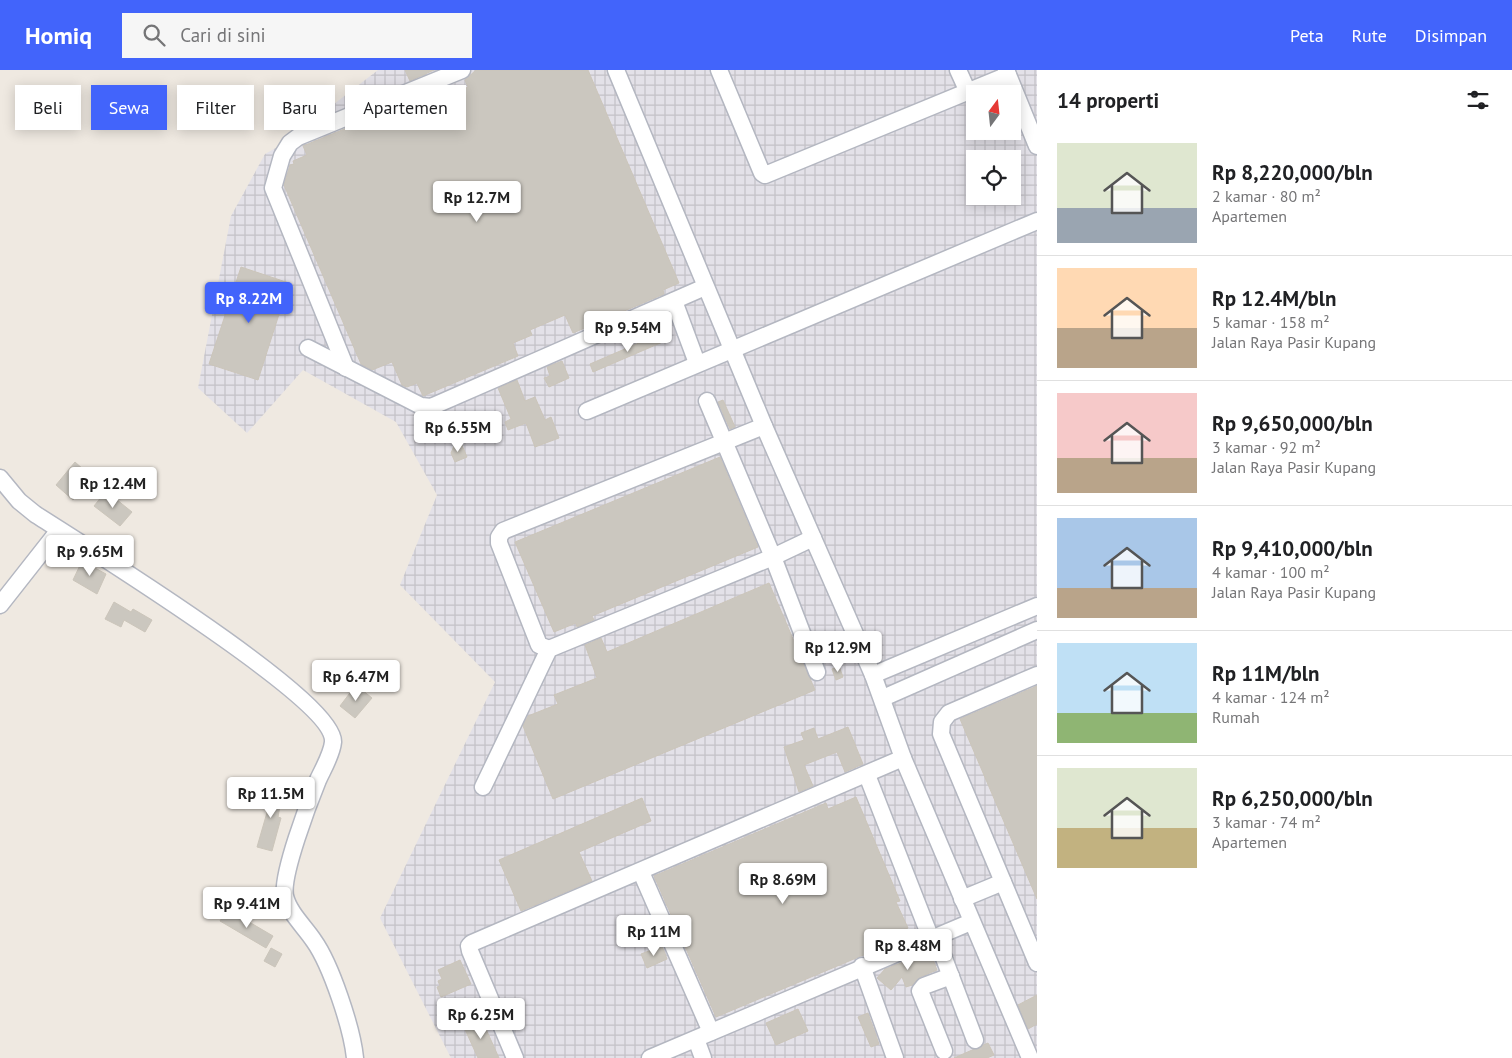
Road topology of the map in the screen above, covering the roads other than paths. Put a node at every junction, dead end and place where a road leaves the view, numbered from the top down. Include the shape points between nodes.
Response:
1 (462, 70) edge
2 (616, 70) edge
3 (719, 70) edge
4 (958, 70) edge
5 (1007, 73) edge
6 (982, 85) edge
7 (966, 88) edge
8 (966, 93) edge
9 (1037, 144) edge
10 (1037, 221) edge
11 (705, 287) junction
12 (674, 301) junction
13 (308, 348) dead end
14 (732, 348) junction
15 (697, 363) junction
16 (346, 368) junction
17 (707, 401) dead end
18 (587, 411) dead end
19 (764, 426) junction
20 (723, 444) junction
21 (0, 478) edge
22 (59, 530) junction
23 (813, 538) junction
24 (773, 558) junction
25 (0, 605) edge
26 (1037, 606) edge
27 (1037, 630) edge
28 (549, 649) junction
29 (817, 672) dead end
30 (873, 675) junction
31 (1037, 675) edge
32 (883, 698) junction
33 (903, 758) junction
34 (867, 775) junction
35 (483, 787) dead end
36 (641, 872) junction
37 (1003, 882) junction
38 (962, 899) junction
39 (971, 922) junction
40 (933, 938) junction
41 (1037, 963) edge
42 (862, 966) junction
43 (951, 976) junction
44 (711, 1032) junction
45 (696, 1040) junction
46 (975, 1040) dead end
47 (944, 1051) dead end
48 (354, 1058) edge
49 (515, 1058) edge
50 (650, 1058) edge
51 (703, 1058) edge
52 (895, 1058) edge
53 (1030, 1058) edge

1 - 16 street via 298,137 282,156 273,188
2 - 11 street
3 - 8 street via 765,175
4 - 7 street
5 - 6 street
5 - 9 street
10 - 14 street
11 - 12 street
11 - 14 street
12 - 15 street
12 - 16 street via 431,407 421,406
13 - 16 street
14 - 15 street
14 - 19 street
15 - 18 street
17 - 20 street
19 - 20 street
19 - 23 street
20 - 24 street
20 - 28 street via 503,531 499,543 539,645
21 - 22 street via 19,501
22 - 25 street
22 - 48 street via 280,680 315,712 331,732 332,746 297,841 285,896 319,950 347,1021
23 - 24 street
23 - 30 street
24 - 28 street
24 - 29 street
26 - 30 street
27 - 32 street
28 - 35 street
30 - 32 street
31 - 37 street via 950,713 942,722 941,734
32 - 33 street
33 - 34 street
33 - 38 street
34 - 36 street
34 - 40 street
36 - 44 street
36 - 49 street via 469,946
37 - 38 street
37 - 41 street
38 - 39 street
39 - 40 street
39 - 53 street
40 - 42 street
40 - 43 street
42 - 44 street
42 - 52 street
43 - 46 street
43 - 47 street via 924,986 920,991
44 - 45 street
45 - 50 street
45 - 51 street

